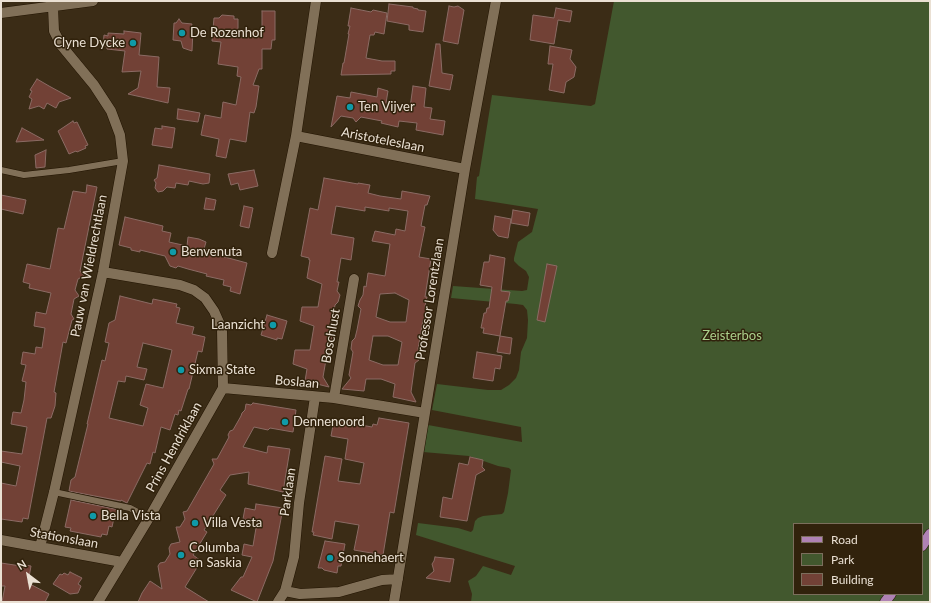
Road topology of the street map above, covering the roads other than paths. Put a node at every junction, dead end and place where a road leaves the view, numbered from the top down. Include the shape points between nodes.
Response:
1 (94, 1) edge
2 (316, 1) edge
3 (496, 1) edge
4 (53, 7) junction
5 (1, 13) edge
6 (296, 136) junction
7 (124, 161) junction
8 (465, 169) junction
9 (1, 170) edge
10 (272, 253) dead end
11 (103, 272) junction
12 (354, 279) dead end
13 (223, 388) junction
14 (316, 397) junction
15 (334, 398) junction
16 (425, 414) junction
17 (54, 492) junction
18 (149, 518) junction
19 (930, 534) edge
20 (1, 540) edge
21 (923, 544) edge
22 (40, 547) junction
23 (122, 562) junction
24 (398, 579) junction
25 (285, 591) junction
26 (98, 602) edge
27 (278, 602) edge
28 (394, 602) edge

1 - 4 street
2 - 6 street
3 - 8 street, Professor Lorentzlaan
4 - 5 street
4 - 7 street, Pauw van Wieldrechtlaan via 54,31 61,45 94,85 111,111 120,135
6 - 8 street, Aristoteleslaan
6 - 10 street
7 - 9 lane via 24,175
7 - 11 street, Pauw van Wieldrechtlaan
8 - 16 street, Professor Lorentzlaan
11 - 13 street via 180,285 194,290 205,298 222,329
11 - 17 street, Pauw van Wieldrechtlaan
12 - 15 street, Boschlust
13 - 14 street, Boslaan
13 - 18 street, Prins Hendriklaan
14 - 15 street, Boslaan
14 - 25 street, Parklaan via 299,503 294,557
15 - 16 street, Boslaan
16 - 24 street, Professor Lorentzlaan
17 - 18 lane via 130,508
17 - 22 street, Pauw van Wieldrechtlaan
18 - 23 street, Prins Hendriklaan
19 - 21 main road
20 - 22 street, Stationslaan
22 - 23 street, Stationslaan
23 - 26 street, Prins Hendriklaan
24 - 25 street via 382,580 339,592 300,594
24 - 28 street, Professor Lorentzlaan
25 - 27 street, Parklaan

